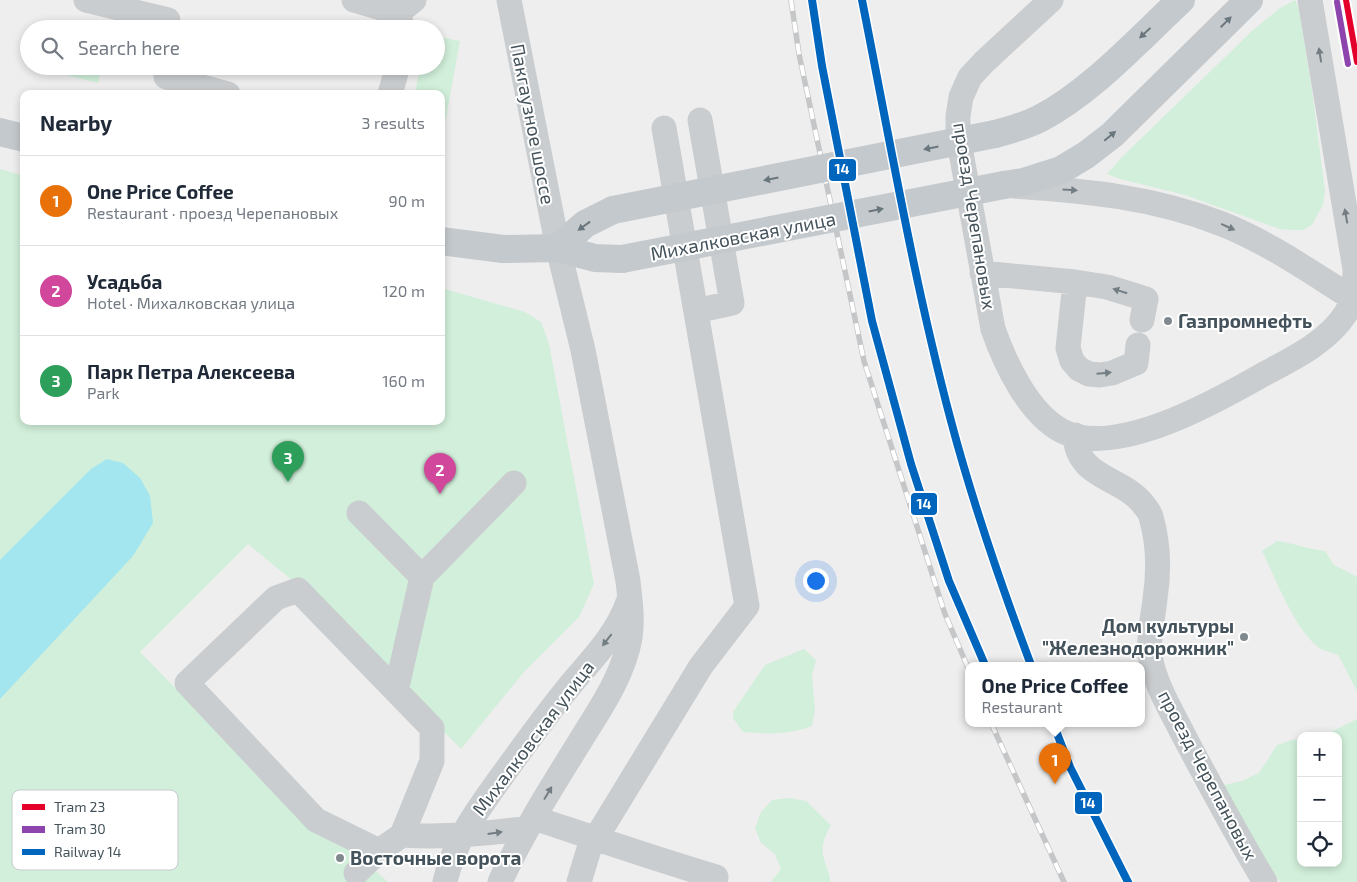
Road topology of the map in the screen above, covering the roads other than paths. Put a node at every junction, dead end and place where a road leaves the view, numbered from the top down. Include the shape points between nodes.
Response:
1 (86, 0) edge
2 (354, 0) edge
3 (508, 0) edge
4 (1051, 0) edge
5 (1180, 0) edge
6 (1249, 0) edge
7 (1310, 0) edge
8 (405, 14) edge
9 (169, 16) edge
10 (166, 75) edge
11 (395, 75) edge
12 (212, 90) edge
13 (391, 90) edge
14 (700, 120) dead end
15 (664, 128) dead end
16 (0, 132) edge
17 (20, 137) edge
18 (1004, 185) junction
19 (717, 215) junction
20 (680, 222) junction
21 (445, 242) edge
22 (558, 248) junction
23 (982, 273) junction
24 (1075, 282) junction
25 (1355, 300) edge
26 (696, 310) junction
27 (1142, 320) dead end
28 (1138, 345) dead end
29 (1075, 435) junction
30 (514, 482) dead end
31 (359, 514) dead end
32 (422, 577) junction
33 (630, 598) junction
34 (396, 691) junction
35 (531, 823) junction
36 (402, 834) junction
37 (462, 836) junction
38 (596, 838) junction
39 (379, 851) junction
40 (356, 873) dead end
41 (445, 882) edge
42 (500, 882) edge
43 (579, 882) edge
44 (715, 882) edge
45 (1265, 882) edge

1 - 9 street
2 - 8 street
3 - 22 street, Пакгаузное шоссе
4 - 23 street, проезд Черепановых via 974,72 961,97 958,136
5 -> 22 main road, bridge via 1102,74 1039,119 995,134 613,210 585,224
18 -> 6 main road, Михалковская улица via 1061,170 1086,155 1112,135
25 -> 7 street, проезд Черепановых via 1356,270
10 - 12 street via 166,78
11 - 13 street
14 - 19 street
15 - 20 street
16 - 17 main road
22 -> 18 main road, Михалковская улица, bridge via 594,258 622,259
18 -> 25 street via 1084,190 1190,213 1246,235
19 - 20 street
19 - 26 street via 732,303
20 - 26 street
21 - 22 main road via 503,249
22 - 33 street, Михалковская улица via 583,350
23 - 24 street
23 - 29 street, проезд Черепановых via 993,329 1014,377 1046,419 1062,431
27 -> 24 street via 1146,299 1107,287
24 -> 28 street via 1068,348 1079,369 1090,374 1112,373 1136,363
25 - 29 street, проезд Черепановых via 1346,314 1319,340 1224,397 1183,416 1130,434 1107,437
26 - 38 street via 747,606 701,666
29 - 45 street, проезд Черепановых via 1075,447 1092,470 1138,498 1151,514 1158,574 1150,630 1151,660 1163,695 1232,829
30 - 32 street
31 - 32 street
32 - 34 street
35 -> 33 street, Михалковская улица via 608,696 623,664 630,639
33 -> 37 street, Михалковская улица via 610,637 550,710
34 - 36 street via 432,728 432,761
34 - 39 street via 298,590 276,598 187,683 316,820
37 -> 35 street via 489,834
35 - 38 street
35 - 42 street, Михалковская улица
36 - 37 street
36 - 39 street
37 - 41 street, Михалковская улица
38 - 43 street
38 - 44 street via 716,877
39 - 40 street

